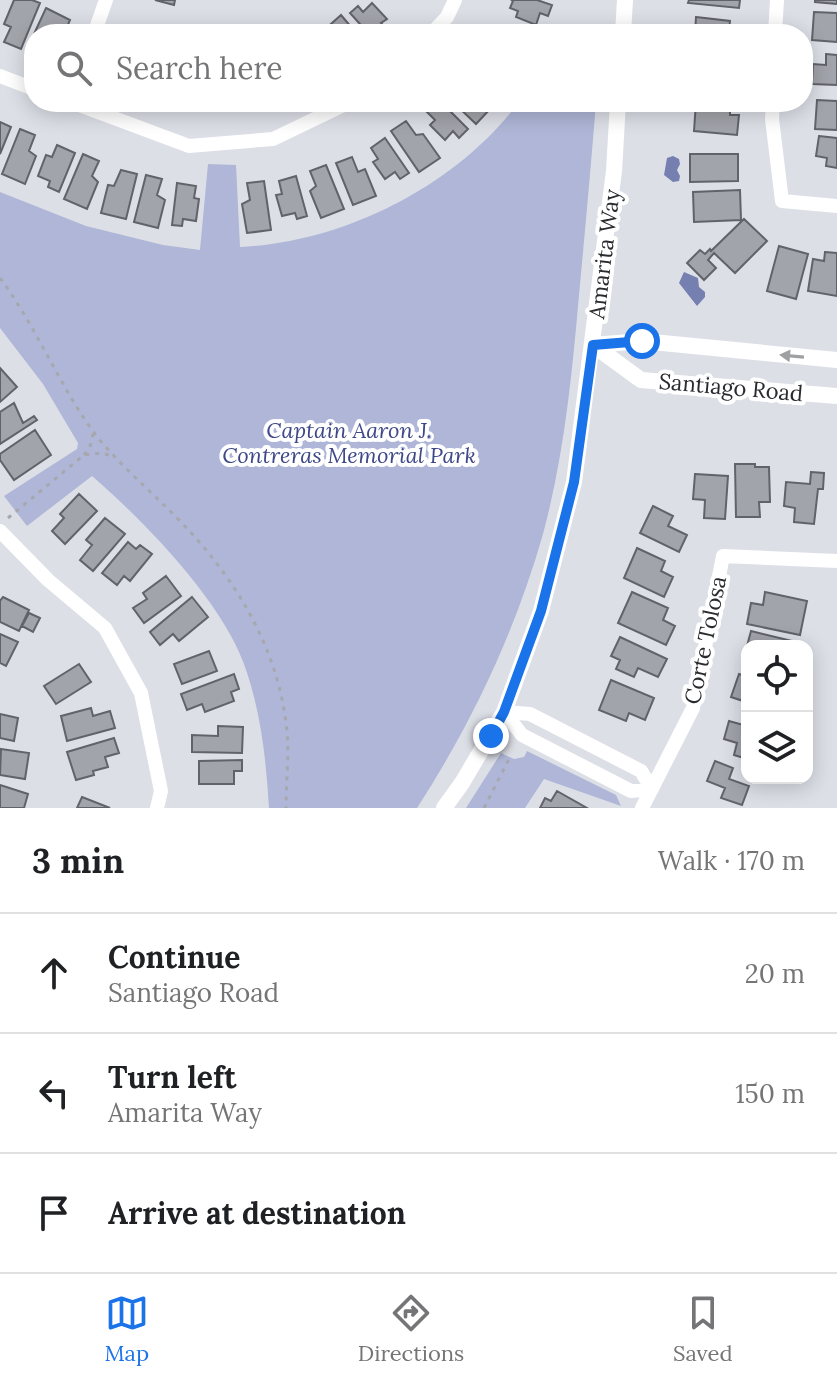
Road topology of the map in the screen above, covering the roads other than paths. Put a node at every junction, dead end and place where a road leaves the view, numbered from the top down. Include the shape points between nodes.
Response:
1 (106, 0) edge
2 (455, 0) edge
3 (625, 0) edge
4 (777, 0) edge
5 (98, 24) edge
6 (440, 24) edge
7 (624, 24) edge
8 (776, 24) edge
9 (0, 76) edge
10 (24, 85) edge
11 (98, 112) edge
12 (329, 112) edge
13 (617, 112) edge
14 (772, 112) edge
15 (837, 206) edge
16 (593, 345) junction
17 (837, 360) edge
18 (837, 396) edge
19 (0, 528) edge
20 (837, 561) edge
21 (504, 712) junction
22 (652, 789) junction
23 (157, 808) edge
24 (444, 808) edge
25 (642, 808) edge

1 - 5 street
2 - 6 street
3 - 7 street
4 - 8 street
9 - 10 street
11 - 12 street via 189,146 273,139
13 - 16 street, Amarita Way
14 - 15 street via 782,201
17 -> 16 street, Santiago Road via 642,341
16 - 18 street, Santiago Road via 641,380
16 - 21 street, Amarita Way via 574,482 541,611
19 - 23 street via 48,580 105,628 141,693 161,791
20 - 22 street, Corte Tolosa via 723,556 693,708
21 - 22 street via 530,714 627,763 641,771
21 - 22 street via 522,735 631,791
21 - 24 street, Amarita Way
22 - 25 street, Corte Tolosa

